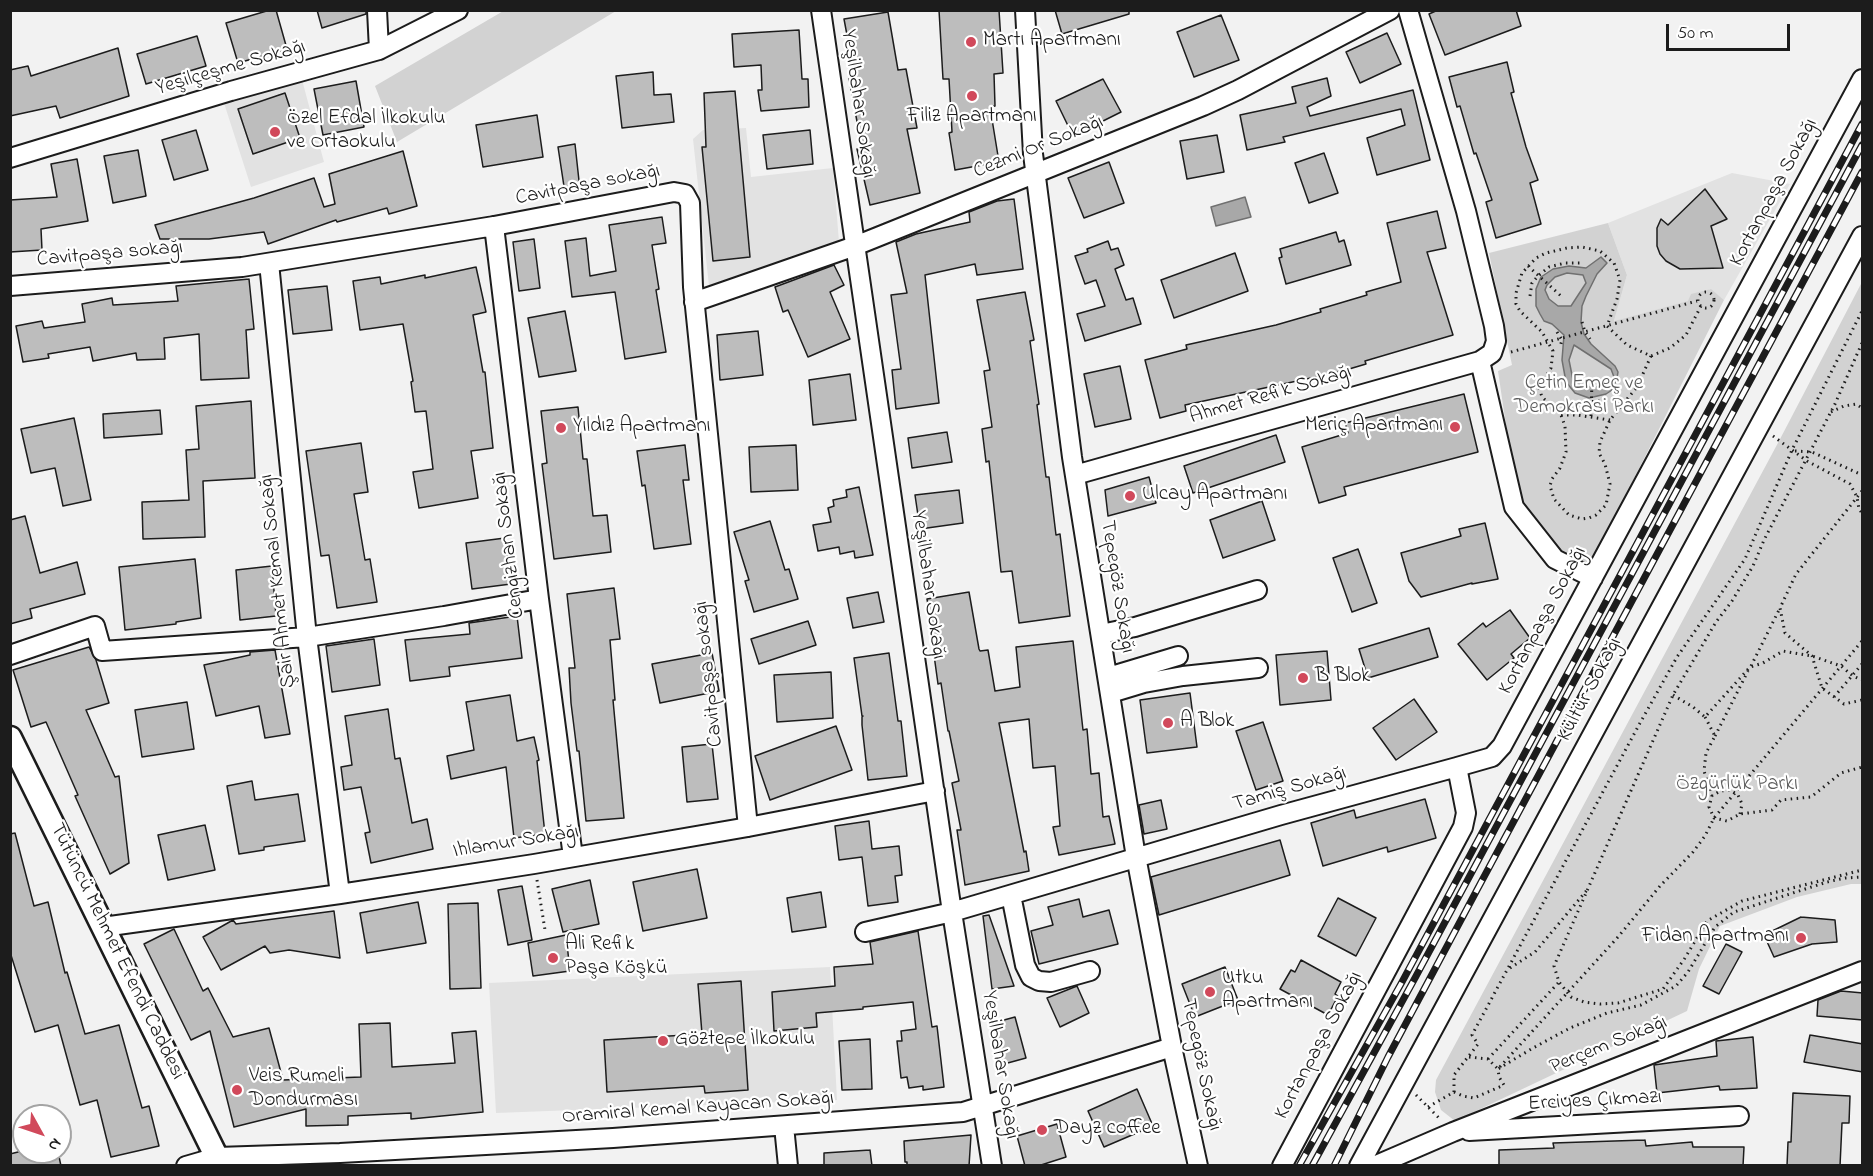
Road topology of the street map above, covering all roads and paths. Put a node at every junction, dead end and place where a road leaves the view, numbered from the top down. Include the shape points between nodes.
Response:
1 (377, 10) edge
2 (458, 10) edge
3 (821, 10) edge
4 (1025, 10) edge
5 (1390, 10) edge
6 (1408, 10) edge
7 (379, 50) junction
8 (1863, 79) edge
9 (10, 158) edge
10 (1035, 174) junction
11 (494, 226) junction
12 (1863, 236) edge
13 (855, 246) junction
14 (269, 263) junction
15 (1581, 263) dead end
16 (1528, 266) junction
17 (1538, 277) junction
18 (10, 286) edge
19 (1530, 296) dead end
20 (1561, 296) dead end
21 (1698, 301) junction
22 (694, 302) junction
23 (1701, 306) junction
24 (1863, 312) edge
25 (1582, 322) dead end
26 (1607, 326) junction
27 (1557, 332) dead end
28 (1584, 332) junction
29 (1562, 338) junction
30 (1590, 339) dead end
31 (1548, 342) junction
32 (1863, 343) edge
33 (1560, 347) dead end
34 (1651, 356) junction
35 (1483, 359) junction
36 (1592, 380) dead end
37 (1592, 401) junction
38 (1602, 401) dead end
39 (1580, 402) dead end
40 (1863, 408) edge
41 (1831, 412) junction
42 (1561, 415) junction
43 (1591, 416) junction
44 (1610, 420) junction
45 (1760, 426) junction
46 (1792, 450) junction
47 (1812, 452) junction
48 (1807, 461) junction
49 (1075, 475) junction
50 (1863, 475) edge
51 (1863, 491) edge
52 (1857, 497) junction
53 (1863, 513) edge
54 (1593, 579) junction
55 (1257, 590) dead end
56 (539, 599) junction
57 (1780, 608) junction
58 (1101, 634) junction
59 (307, 637) junction
60 (1863, 641) edge
61 (10, 655) edge
62 (1178, 656) dead end
63 (1812, 656) junction
64 (1863, 664) edge
65 (1841, 666) junction
66 (1750, 667) junction
67 (1258, 668) dead end
68 (1853, 676) junction
69 (1863, 680) edge
70 (1109, 685) junction
71 (1822, 688) junction
72 (1673, 695) junction
73 (1833, 698) junction
74 (1863, 700) edge
75 (1705, 717) junction
76 (1715, 736) junction
77 (10, 738) edge
78 (1457, 767) junction
79 (1863, 767) edge
80 (935, 791) junction
81 (1735, 794) junction
82 (1712, 796) junction
83 (1740, 814) junction
84 (1714, 818) junction
85 (748, 827) junction
86 (573, 857) junction
87 (1136, 858) junction
88 (534, 864) junction
89 (1863, 870) edge
90 (1863, 877) edge
91 (1589, 887) junction
92 (340, 894) junction
93 (1011, 895) junction
94 (952, 912) junction
95 (103, 927) junction
96 (545, 930) dead end
97 (866, 932) dead end
98 (1508, 969) junction
99 (1090, 971) dead end
100 (1863, 971) edge
101 (1558, 982) junction
102 (1568, 993) junction
103 (1172, 1047) junction
104 (1469, 1057) junction
105 (1488, 1059) junction
106 (1498, 1069) junction
107 (1454, 1092) junction
108 (983, 1107) junction
109 (1428, 1107) dead end
110 (1739, 1116) dead end
111 (784, 1126) junction
112 (1453, 1132) junction
113 (219, 1161) edge
114 (186, 1166) edge
115 (788, 1166) edge
116 (992, 1166) edge
117 (1198, 1166) edge
118 (1282, 1166) edge
119 (1359, 1166) edge
120 (1374, 1166) edge

1 - 7 street
2 - 7 street, Yeşilçeşme Sokağı
3 - 13 street, Yeşilbahar Sokağı
4 - 10 street, Tepegöz Sokağı
5 - 10 street, Cezmi Or Sokağı via 1225,96
6 - 35 street via 1456,171 1494,326 1495,347
7 - 9 street, Yeşilçeşme Sokağı via 231,90
8 - 54 street, Kortanpaşa Sokağı
10 - 13 street, Cezmi Or Sokağı
10 - 49 street, Tepegöz Sokağı
11 - 14 street, Cavitpaşa sokağı
11 - 22 street, Cavitpaşa sokağı via 682,192 690,202
11 - 56 street, Cengizhan Sokağı
12 - 45 street, Kültür Sokağı
13 - 22 street, Cezmi Or Sokağı
13 - 80 street, Yeşilbahar Sokağı
14 - 18 street, Cavitpaşa sokağı
14 - 59 street, Şair Ahmet Kemal Sokağı
15 - 17 path via 1557,264
16 - 17 path
16 - 26 path via 1546,253 1567,248 1591,248 1608,256 1620,280
16 - 31 path via 1518,283 1516,304
17 - 19 path via 1532,283
17 - 20 path
21 - 23 path
21 - 23 path via 1703,292 1713,295 1710,308
21 - 26 path
22 - 85 street, Cavitpaşa sokağı
23 - 34 path via 1686,335
24 - 46 path
25 - 28 path
26 - 28 path
26 - 34 path via 1627,345
27 - 29 path
28 - 29 path
28 - 30 path
29 - 31 path
29 - 33 path
31 - 35 path
31 - 42 path via 1553,359 1539,388 1542,397
32 - 41 path
34 - 44 path via 1637,387
35 - 49 street, Ahmet Refik Sokağı
35 - 54 street via 1514,507 1555,559
36 - 37 path
37 - 38 path
37 - 39 path
37 - 43 path
40 - 41 path via 1856,404
41 - 47 path
42 - 43 path
42 - 44 path via 1567,435 1566,452 1552,479 1551,493 1563,510 1582,519 1596,515 1609,498 1609,475 1599,453 1603,431
43 - 44 path
45 - 46 path
45 - 119 street, Kültür Sokağı
46 - 47 path
46 - 48 path
46 - 98 path via 1745,559 1671,667
47 - 48 path
47 - 50 path
48 - 52 path via 1850,484
48 - 72 path via 1753,566
49 - 58 street, Tepegöz Sokağı
51 - 52 path
52 - 53 path
52 - 57 path via 1796,574
54 - 78 street, Kortanpaşa Sokağı via 1500,749 1489,758
55 - 58 street
56 - 59 street
56 - 86 street, Cengizhan Sokağı
57 - 63 path via 1785,633
57 - 66 path
58 - 70 street, Tepegöz Sokağı
59 - 61 street via 102,651 95,626
59 - 92 street, Şair Ahmet Kemal Sokağı
60 - 65 path
62 - 70 street
63 - 65 path
63 - 66 path via 1783,651
63 - 71 path
64 - 68 path
65 - 68 path
65 - 71 path
66 - 75 path
66 - 76 path
67 - 70 street
68 - 69 path
68 - 73 path
70 - 87 street, Tepegöz Sokağı
71 - 73 path
71 - 81 path
72 - 75 path
72 - 91 path
73 - 74 path via 1844,704
75 - 76 path
76 - 82 path via 1706,753 1704,771
77 - 95 main road, Tütüncü Mehmet Efendi Caddesi
78 - 87 street, Tamiş Sokağı
78 - 118 street, Kortanpaşa Sokağı via 1466,813 1463,827
79 - 83 path via 1841,773 1810,797 1781,800 1772,810
80 - 85 street, Ihlamur Sokağı
80 - 94 street, Yeşilbahar Sokağı
81 - 82 path via 1720,790
81 - 83 path via 1742,804
81 - 84 path
82 - 84 path via 1709,807
83 - 84 path via 1727,821
84 - 102 path via 1693,852
85 - 86 street, Ihlamur Sokağı
86 - 88 street, Ihlamur Sokağı
87 - 93 street, Tamiş Sokağı
87 - 103 street, Tepegöz Sokağı
88 - 92 street, Ihlamur Sokağı
88 - 96 path
89 - 102 path via 1742,902 1707,921 1664,989 1618,1003 1600,1004 1584,1002
90 - 106 path via 1827,882 1734,912 1715,927 1676,986 1641,1005 1570,1028
91 - 98 path via 1535,952
91 - 101 path via 1554,966
92 - 95 street, Ihlamur Sokağı
93 - 94 street, Tamiş Sokağı
93 - 99 street via 1031,977 1051,982
94 - 97 street, Tamiş Sokağı
94 - 108 street, Yeşilbahar Sokağı
95 - 113 main road, Tütüncü Mehmet Efendi Caddesi
98 - 104 path via 1472,1035 1478,1044
100 - 112 street, Perçem Sokağı
101 - 102 path
101 - 105 path
102 - 106 path
103 - 108 street, Oramiral Kemal Kayacan Sokağı
103 - 117 street, Tepegöz Sokağı
104 - 105 path
104 - 107 path via 1454,1075
105 - 106 path
106 - 107 path via 1504,1085 1474,1098
107 - 109 path
108 - 111 street, Oramiral Kemal Kayacan Sokağı
108 - 116 street, Yeşilbahar Sokağı
110 - 112 street, Erciyes Çıkmazı
111 - 113 street, Oramiral Kemal Kayacan Sokağı
111 - 115 street
112 - 120 street, Perçem Sokağı
113 - 114 street, Oramiral Kemal Kayacan Sokağı

